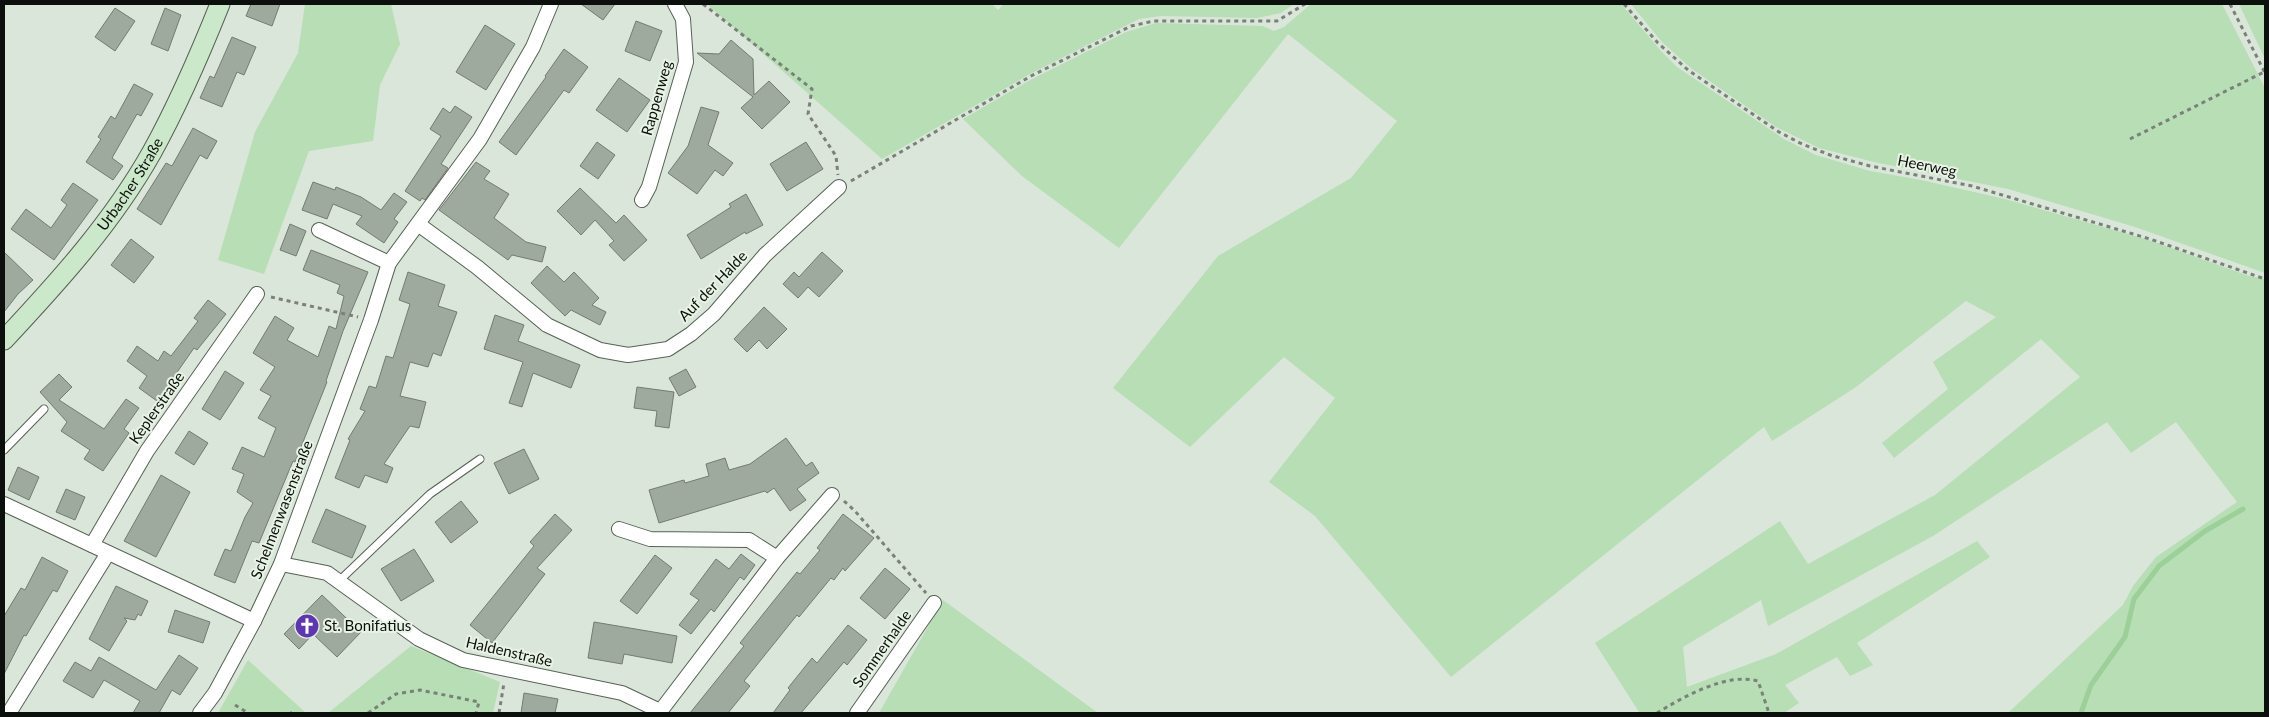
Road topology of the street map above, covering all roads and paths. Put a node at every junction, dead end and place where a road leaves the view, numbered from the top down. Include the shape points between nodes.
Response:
1 (220, 4) edge
2 (550, 4) edge
3 (676, 4) edge
4 (703, 4) edge
5 (1304, 4) edge
6 (1624, 4) edge
7 (2230, 4) edge
8 (2265, 73) edge
9 (2130, 139) dead end
10 (836, 156) dead end
11 (839, 187) joint
12 (642, 200) dead end
13 (418, 224) junction
14 (319, 230) dead end
15 (389, 263) junction
16 (2265, 279) edge
17 (257, 294) joint
18 (371, 320) junction
19 (4, 340) edge
20 (44, 409) dead end
21 (4, 450) edge
22 (480, 459) dead end
23 (832, 495) dead end
24 (848, 503) dead end
25 (4, 504) edge
26 (619, 529) dead end
27 (92, 545) junction
28 (108, 553) junction
29 (777, 558) junction
30 (282, 564) junction
31 (339, 581) junction
32 (934, 603) joint
33 (254, 621) junction
34 (506, 670) junction
35 (235, 705) dead end
36 (659, 712) edge
37 (9, 713) edge
38 (200, 713) edge
39 (248, 713) edge
40 (368, 713) edge
41 (476, 713) edge
42 (499, 713) edge
43 (857, 713) edge
44 (1657, 713) edge
45 (1769, 713) edge

1 - 19 street, Urbacher Straße via 152,152 115,210 70,269
2 - 13 street, Schelmenwasenstraße via 533,47 480,138
3 - 12 street, Rappenweg via 683,19 686,62
4 - 10 path via 812,89 808,114
5 - 11 path via 1276,21 1154,21 1131,26 1031,76
6 - 16 path, Heerweg via 1658,43 1688,70 1802,144 1870,166 1972,186 2150,239
7 - 8 path
8 - 9 path
11 - 13 street, Auf der Halde via 765,256 714,314 691,334 668,349 628,355 600,350 547,325 477,267
13 - 15 street, Schelmenwasenstraße
14 - 15 street
15 - 18 street, Schelmenwasenstraße
17 - 18 path
17 - 27 street, Keplerstraße via 147,451
18 - 30 street, Schelmenwasenstraße
20 - 21 lane
22 - 31 lane via 430,494
23 - 29 street, Haldenstraße
24 - 32 path
25 - 27 street
26 - 29 street via 650,539 749,540
27 - 28 street
28 - 33 street
28 - 37 street
29 - 36 street, Haldenstraße
30 - 31 street, Haldenstraße via 328,572
30 - 33 street, Schelmenwasenstraße
31 - 34 street, Haldenstraße via 419,639 463,660
32 - 43 street, Sommerhalde
33 - 38 street, Schelmenwasenstraße via 215,693
34 - 36 street, Haldenstraße via 622,692
34 - 42 path
35 - 39 path
40 - 41 path via 396,694 420,690 478,702
44 - 45 path via 1701,690 1748,678 1758,681

